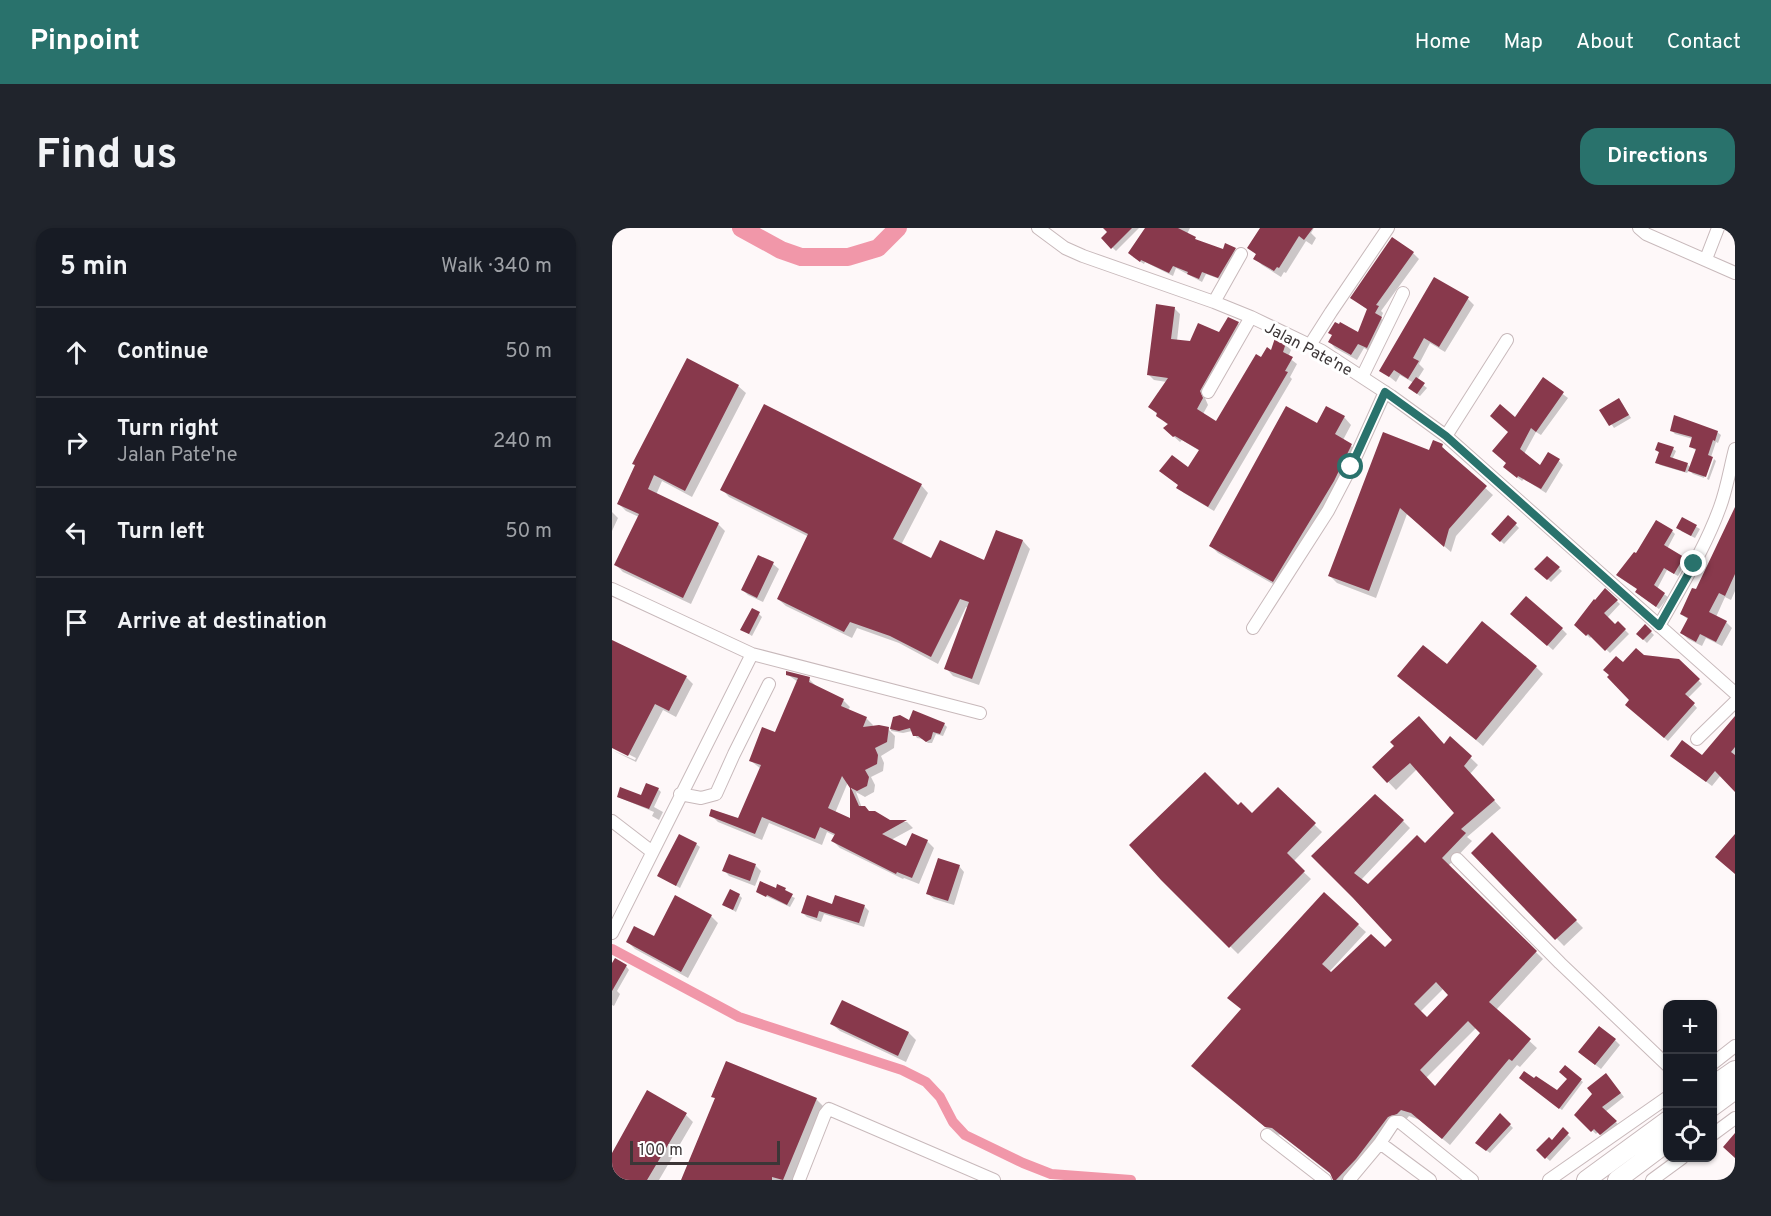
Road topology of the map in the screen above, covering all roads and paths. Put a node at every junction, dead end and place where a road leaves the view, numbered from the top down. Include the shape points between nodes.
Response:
1 (1038, 228) edge
2 (1388, 228) edge
3 (1639, 228) edge
4 (1718, 228) edge
5 (1241, 254) dead end
6 (1706, 259) junction
7 (1735, 273) edge
8 (1403, 293) dead end
9 (1214, 302) junction
10 (1251, 317) junction
11 (1507, 340) dead end
12 (1310, 345) junction
13 (1362, 377) junction
14 (1209, 392) dead end
15 (1385, 392) junction
16 (1446, 436) junction
17 (1735, 449) edge
18 (612, 590) edge
19 (1659, 626) junction
20 (1253, 628) dead end
21 (752, 654) junction
22 (769, 684) dead end
23 (1735, 693) edge
24 (1735, 702) edge
25 (980, 712) dead end
26 (1696, 739) dead end
27 (680, 794) junction
28 (613, 825) edge
29 (651, 851) junction
30 (1457, 859) dead end
31 (612, 933) edge
32 (1735, 1047) edge
33 (1663, 1061) edge
34 (1717, 1061) edge
35 (1735, 1070) edge
36 (1717, 1083) edge
37 (1735, 1090) edge
38 (1663, 1100) edge
39 (1717, 1104) edge
40 (1735, 1118) edge
41 (1663, 1124) edge
42 (1717, 1132) edge
43 (1267, 1135) dead end
44 (1380, 1143) junction
45 (1663, 1146) edge
46 (1677, 1162) edge
47 (799, 1180) edge
48 (994, 1180) edge
49 (1325, 1180) edge
50 (1349, 1180) edge
51 (1430, 1180) edge
52 (1472, 1180) edge
53 (1549, 1180) edge
54 (1586, 1180) edge
55 (1617, 1180) edge
56 (1652, 1180) edge

1 - 9 street, Jalan Pate'ne via 1083,256
2 - 12 street
3 - 6 street
4 - 6 street
5 - 9 street
6 - 7 street
8 - 13 street
9 - 10 street, Jalan Pate'ne
10 - 12 street, Jalan Pate'ne
10 - 14 street
11 - 16 street
12 - 13 street, Jalan Pate'ne
13 - 15 street, Jalan Pate'ne
15 - 16 street, Jalan Pate'ne
15 - 20 street via 1328,511
16 - 19 street, Jalan Pate'ne
17 - 19 street via 1714,522
18 - 21 street
19 - 23 street, Jalan Pate'ne
21 - 25 street
21 - 27 street
22 - 27 street via 716,794 701,798
24 - 26 street
27 - 29 street
28 - 29 street
29 - 31 street
30 - 33 street
32 - 34 street
35 - 36 highway
37 - 39 highway
38 - 53 street
40 - 42 street
41 - 54 highway
43 - 49 street
44 - 50 street
44 - 51 street
44 - 52 street via 1394,1122 1400,1122
45 - 55 highway
46 - 56 street
47 - 48 street via 825,1114 831,1109

